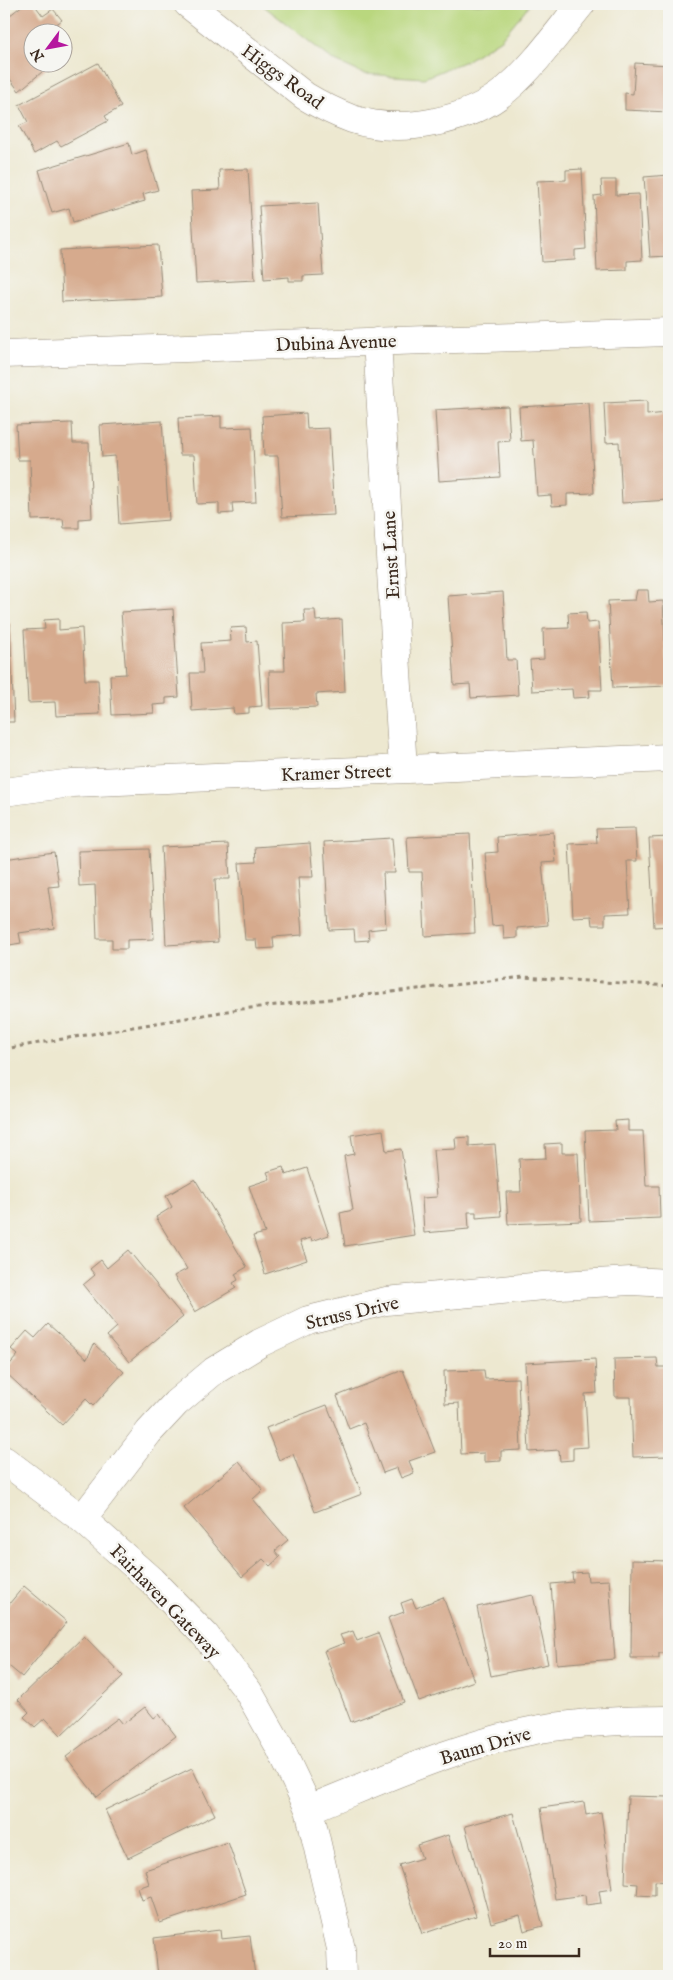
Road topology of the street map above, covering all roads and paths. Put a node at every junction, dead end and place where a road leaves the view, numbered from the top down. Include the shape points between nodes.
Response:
1 (188, 4) edge
2 (582, 4) edge
3 (669, 332) edge
4 (378, 341) junction
5 (4, 354) edge
6 (669, 758) edge
7 (403, 770) junction
8 (4, 792) edge
9 (669, 986) edge
10 (4, 1049) edge
11 (669, 1283) edge
12 (4, 1460) edge
13 (82, 1519) junction
14 (669, 1720) edge
15 (309, 1809) junction
16 (342, 1976) edge

1 - 2 street, Higgs Road via 320,105 352,119 405,126 441,122 474,109 505,91
3 - 4 street, Dubina Avenue
4 - 5 street, Dubina Avenue
4 - 7 street, Ernst Lane
6 - 7 street, Kramer Street
7 - 8 street, Kramer Street via 72,783
9 - 10 path via 524,978 233,1010
11 - 13 street, Struss Drive via 631,1281 543,1286 386,1301 308,1320 260,1343 214,1371 176,1403 149,1432
12 - 13 street, Fairhaven Gateway
13 - 15 street, Fairhaven Gateway via 151,1580 205,1635 248,1691
14 - 15 street, Baum Drive via 606,1721 539,1730 424,1763
15 - 16 street, Fairhaven Gateway via 341,1948

